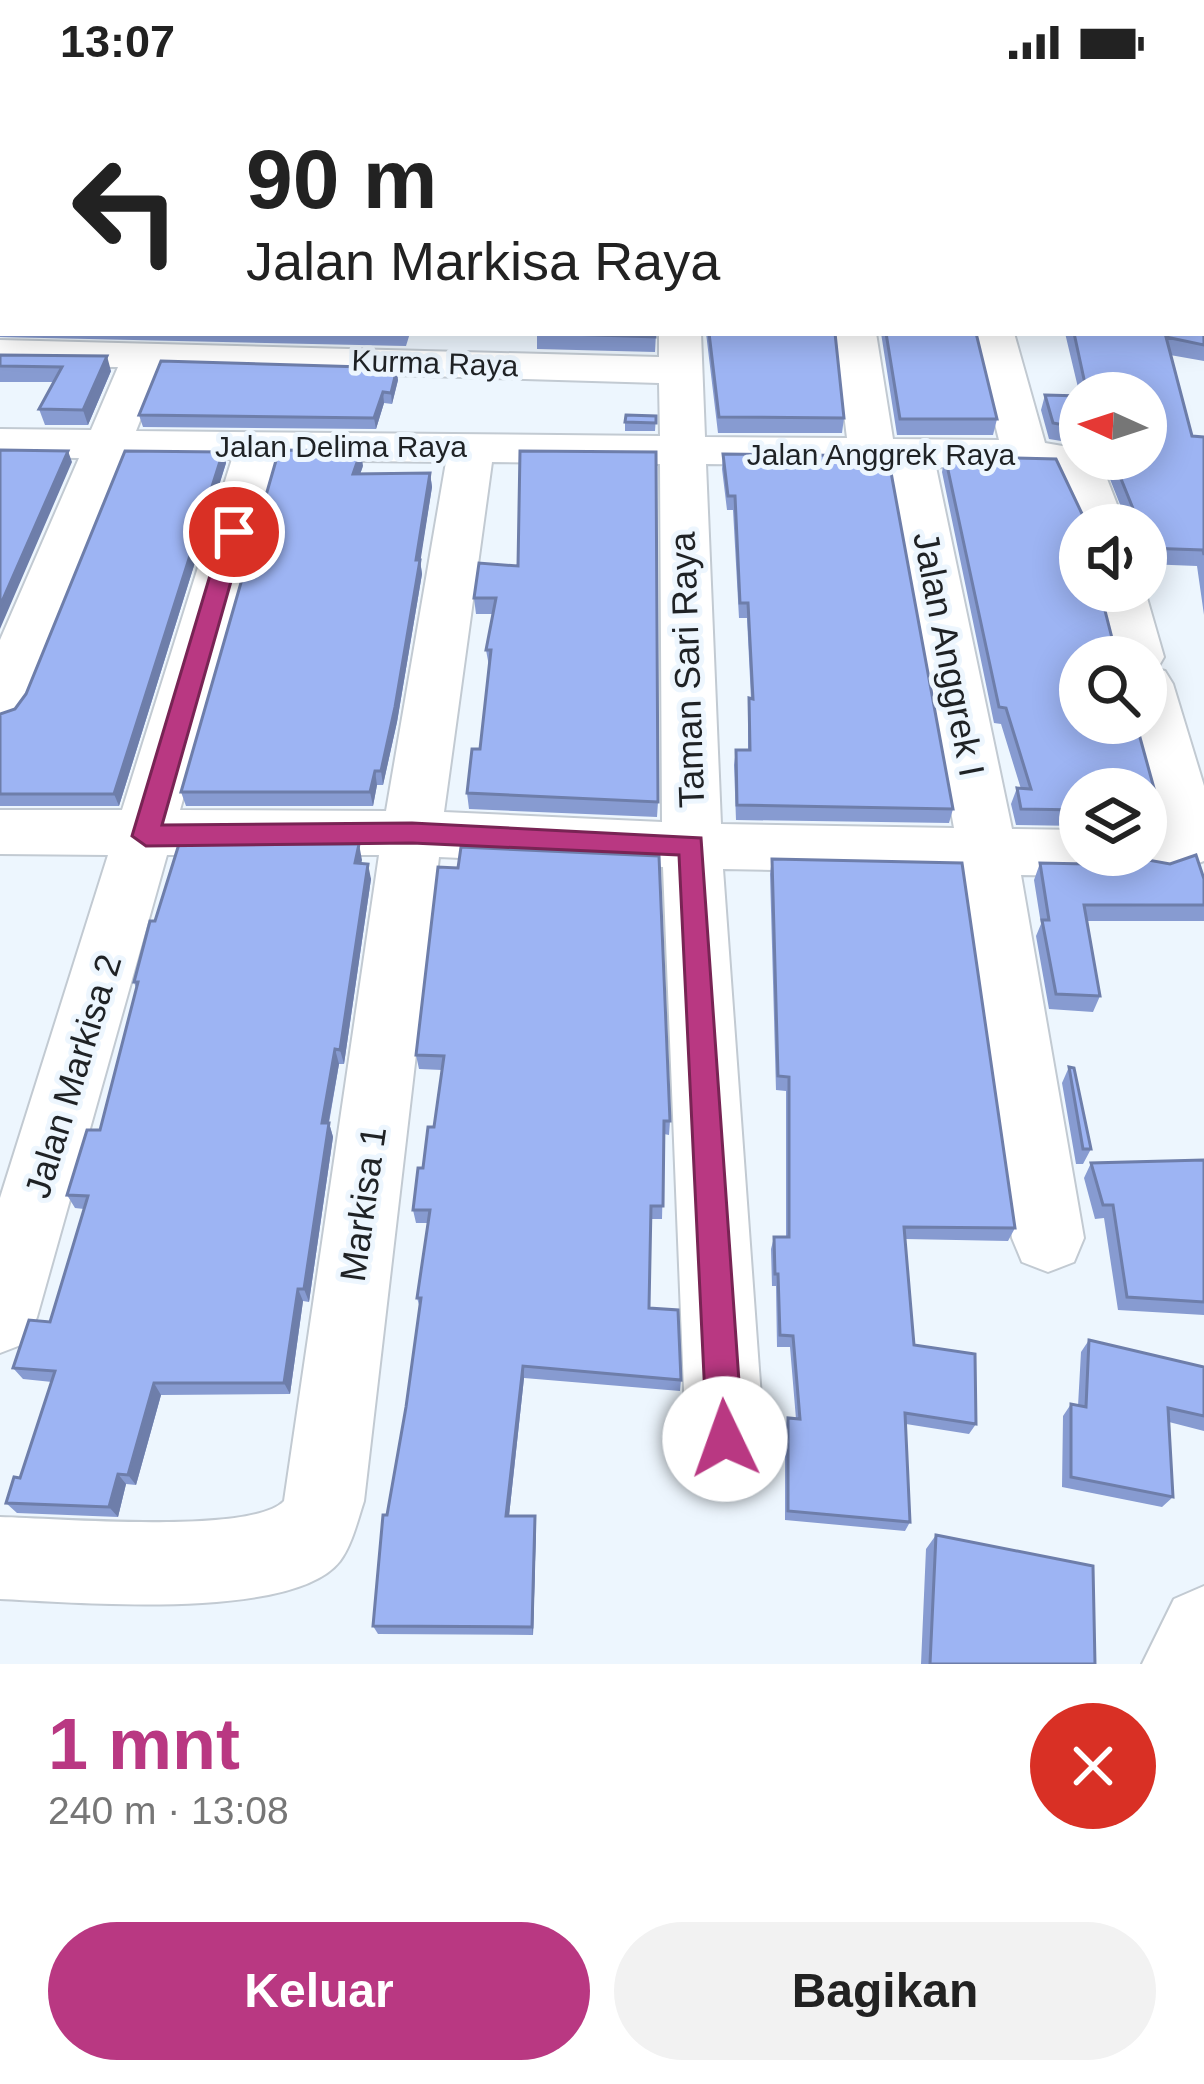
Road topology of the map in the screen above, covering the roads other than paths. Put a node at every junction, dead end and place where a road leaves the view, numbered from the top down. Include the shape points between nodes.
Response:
1 (855, 336) edge
2 (994, 336) edge
3 (522, 349) edge
4 (680, 352) edge
5 (0, 353) edge
6 (145, 355) junction
7 (0, 443) edge
8 (259, 446) junction
9 (471, 446) junction
10 (106, 447) junction
11 (681, 453) junction
12 (891, 454) junction
13 (1025, 454) junction
14 (1093, 504) edge
15 (0, 703) edge
16 (1163, 744) edge
17 (412, 833) junction
18 (146, 836) junction
19 (3, 839) edge
20 (692, 846) junction
21 (1167, 852) edge
22 (1059, 853) edge
23 (988, 854) junction
24 (1048, 1238) dead end
25 (0, 1317) edge
26 (725, 1439) dead end
27 (0, 1558) edge
28 (1204, 1629) edge
29 (1185, 1664) edge

1 - 12 street, Jalan Anggrek I
2 - 13 street
3 - 4 street, Kurma Raya
3 - 6 street, Kurma Raya
4 - 11 street, Taman Sari Raya
5 - 6 street, Kurma Raya
6 - 10 street
7 - 10 street, Jalan Delima Raya
8 - 9 street, Jalan Delima Raya
8 - 10 street, Jalan Delima Raya
8 - 18 street, Jalan Markisa 2
9 - 11 street, Jalan Delima Raya
9 - 17 street, Markisa 1
10 - 15 street
11 - 12 street, Jalan Anggrek Raya
11 - 20 street, Taman Sari Raya
12 - 13 street, Jalan Anggrek Raya
12 - 23 street, Jalan Anggrek I
13 - 14 street, Jalan Anggrek Raya via 1079,466
16 - 21 street via 1188,830 1187,844
17 - 18 street
17 - 20 street
17 - 27 street, Markisa 1 via 324,1501 310,1534 276,1554 236,1561
18 - 19 street
18 - 25 street, Jalan Markisa 2
20 - 23 street
20 - 26 street, Taman Sari Raya
22 - 23 street
23 - 24 street, Jalan Anggrek I
28 - 29 street

